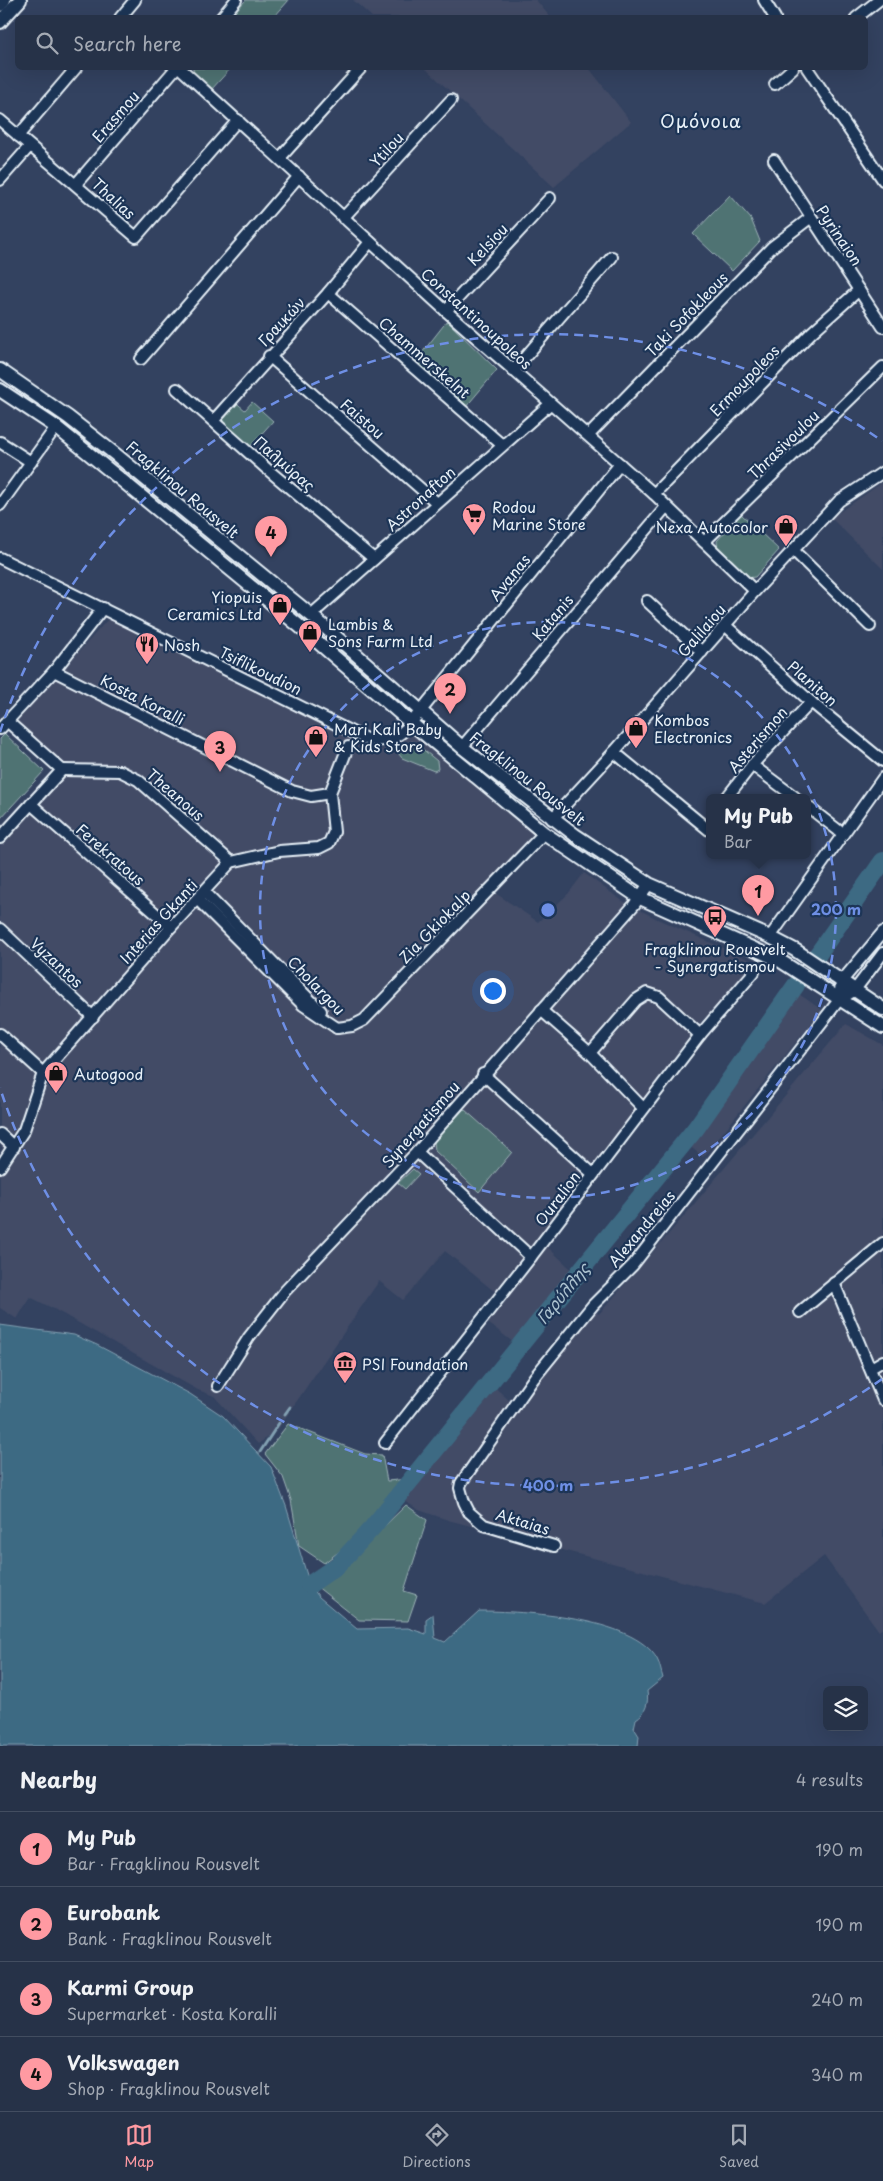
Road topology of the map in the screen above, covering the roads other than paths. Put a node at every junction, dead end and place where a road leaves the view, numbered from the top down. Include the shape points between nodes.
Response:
1 (4, 0) edge
2 (20, 0) edge
3 (135, 0) edge
4 (236, 0) edge
5 (765, 0) edge
6 (879, 0) edge
7 (0, 5) edge
8 (122, 15) edge
9 (224, 15) edge
10 (773, 15) edge
11 (860, 15) edge
12 (0, 22) edge
13 (74, 70) edge
14 (176, 70) edge
15 (180, 70) edge
16 (359, 70) edge
17 (791, 70) edge
18 (808, 70) edge
19 (775, 84) dead end
20 (451, 100) dead end
21 (0, 120) edge
22 (238, 120) junction
23 (18, 136) junction
24 (29, 147) junction
25 (280, 158) junction
26 (774, 160) dead end
27 (299, 176) junction
28 (0, 180) edge
29 (883, 180) edge
30 (76, 184) junction
31 (550, 198) dead end
32 (343, 218) junction
33 (810, 218) junction
34 (370, 242) junction
35 (612, 257) dead end
36 (859, 290) junction
37 (328, 293) junction
38 (446, 311) junction
39 (883, 327) edge
40 (269, 356) junction
41 (140, 358) dead end
42 (883, 367) edge
43 (0, 370) edge
44 (513, 371) junction
45 (177, 389) dead end
46 (0, 390) edge
47 (550, 404) junction
48 (214, 420) junction
49 (56, 427) junction
50 (588, 435) junction
51 (0, 442) edge
52 (502, 445) junction
53 (30, 462) junction
54 (620, 464) junction
55 (883, 472) edge
56 (654, 494) junction
57 (437, 503) junction
58 (0, 504) edge
59 (666, 507) junction
60 (704, 542) junction
61 (793, 550) junction
62 (0, 558) edge
63 (374, 559) junction
64 (754, 591) junction
65 (647, 601) dead end
66 (103, 608) junction
67 (311, 615) junction
68 (726, 626) junction
69 (870, 626) dead end
70 (702, 652) junction
71 (54, 671) junction
72 (811, 702) junction
73 (421, 710) junction
74 (8, 721) junction
75 (411, 723) junction
76 (0, 729) edge
77 (348, 747) dead end
78 (462, 747) junction
79 (614, 752) junction
80 (883, 761) edge
81 (752, 765) junction
82 (62, 770) junction
83 (883, 778) edge
84 (330, 793) junction
85 (729, 794) edge
86 (791, 794) edge
87 (31, 804) junction
88 (811, 809) edge
89 (552, 819) junction
90 (706, 823) edge
91 (544, 832) junction
92 (843, 834) junction
93 (0, 838) edge
94 (230, 862) junction
95 (649, 884) junction
96 (200, 896) junction
97 (640, 898) junction
98 (171, 927) junction
99 (0, 929) edge
100 (883, 932) edge
101 (770, 937) junction
102 (883, 953) edge
103 (754, 972) dead end
104 (841, 982) junction
105 (854, 991) junction
106 (839, 1000) junction
107 (883, 1009) edge
108 (541, 1010) junction
109 (93, 1017) junction
110 (883, 1027) edge
111 (337, 1028) joint
112 (0, 1034) edge
113 (700, 1035) junction
114 (590, 1053) junction
115 (43, 1073) junction
116 (484, 1074) junction
117 (643, 1108) junction
118 (0, 1134) edge
119 (14, 1147) junction
120 (417, 1152) junction
121 (0, 1167) edge
122 (593, 1174) junction
123 (883, 1243) edge
124 (531, 1257) junction
125 (834, 1283) junction
126 (800, 1312) dead end
127 (883, 1361) edge
128 (871, 1368) junction
129 (218, 1386) dead end
130 (883, 1400) edge
131 (385, 1443) dead end
132 (464, 1502) joint
133 (554, 1546) dead end

1 - 7 main road
2 - 12 main road
3 - 8 street
4 - 9 street
5 - 10 street
6 - 11 street
13 - 23 street
14 - 30 street, Erasmou
15 - 22 street, Constantinoupoleos
16 - 25 street
17 - 19 street
18 - 29 street
20 - 32 street, Ytilou
21 - 23 street, Thalias
22 - 25 street, Constantinoupoleos
22 - 30 street, Thalias via 136,237
23 - 24 street, Thalias
24 - 28 street
24 - 30 street, Thalias
25 - 27 street, Constantinoupoleos
26 - 33 street, Pyrinaion
27 - 32 street, Constantinoupoleos
27 - 41 street
31 - 38 street, Kelsiou
32 - 34 street, Constantinoupoleos
33 - 36 street, Pyrinaion
33 - 50 street, Taki Sofokleous via 772,248
34 - 37 street, Γραικών
34 - 38 street, Constantinoupoleos
35 - 44 street
36 - 39 street, Pyrinaion
36 - 56 street, Ermoupoleos via 812,332
37 - 40 street, Γραικών
37 - 52 street, Chammerskelnt
38 - 44 street, Constantinoupoleos
40 - 48 street, Γραικών
40 - 57 street, Faistou
42 - 60 street, Thrasivoulou
43 - 67 main road, Fragklinou Rousvelt via 68,417
44 - 47 street, Constantinoupoleos
45 - 48 street, Παλμύρας
46 - 49 main road, Fragklinou Rousvelt
47 - 50 street, Constantinoupoleos
47 - 52 street, Astronafton
48 - 63 street, Παλμύρας
49 - 53 street
49 - 75 main road, Fragklinou Rousvelt via 298,625
50 - 54 street, Constantinoupoleos
51 - 53 street
52 - 57 street, Astronafton
53 - 58 street
54 - 56 street, Constantinoupoleos
54 - 73 street, Avanas
55 - 61 street, Galilaiou via 839,501
56 - 59 street, Constantinoupoleos
57 - 63 street, Astronafton
59 - 60 street, Constantinoupoleos
59 - 78 street, Katanis
60 - 64 street, Constantinoupoleos
61 - 64 street, Galilaiou
61 - 69 street
62 - 66 street, Tsiflikoudion
63 - 67 street, Astronafton
64 - 68 street, Galilaiou
65 - 70 street
66 - 71 street
66 - 75 street, Tsiflikoudion via 366,739 391,740 402,734
67 - 73 main road, Fragklinou Rousvelt
68 - 70 street, Galilaiou
68 - 72 street, Planiton
70 - 79 street, Galilaiou
71 - 74 street
71 - 84 street, Kosta Koralli via 292,791 311,796
72 - 80 street, Planiton
72 - 81 street, Asterismon
73 - 75 street, Tsiflikoudion
73 - 78 main road, Fragklinou Rousvelt
74 - 76 street
74 - 82 street
75 - 91 main road, Fragklinou Rousvelt
77 - 84 street
78 - 89 main road, Fragklinou Rousvelt
79 - 89 street, Galilaiou
79 - 90 street
81 - 85 street, Asterismon
81 - 86 street
82 - 87 street
82 - 94 street, Theanous via 120,771 138,780
83 - 92 street
84 - 94 street via 334,832 329,843 319,848 279,851
87 - 93 street
87 - 98 street, Ferekratous
88 - 92 street
89 - 95 main road, Fragklinou Rousvelt
91 - 97 main road, Fragklinou Rousvelt
91 - 111 street, Zia Gkiokalp via 364,1020
92 - 101 street
94 - 96 street, Interias Gkanti
95 - 97 street, Synergatismou
95 - 101 main road, Fragklinou Rousvelt
96 - 98 street, Interias Gkanti
96 - 111 street, Cholargou via 303,1005
97 - 106 main road, Fragklinou Rousvelt via 779,960
97 - 108 street, Synergatismou
98 - 109 street, Interias Gkanti
99 - 109 street, Vyzantos
100 - 104 street
101 - 104 main road, Fragklinou Rousvelt
102 - 105 street
103 - 113 street, Ouralion
104 - 105 main road, Fragklinou Rousvelt
104 - 106 street
105 - 106 street
105 - 107 main road, Fragklinou Rousvelt
106 - 110 main road, Fragklinou Rousvelt
106 - 132 street, Alexandreias via 633,1265 593,1305 534,1378 461,1483
108 - 114 street
108 - 116 street, Synergatismou
109 - 115 street, Interias Gkanti
112 - 115 street
113 - 114 street via 659,997 647,993 636,1000
113 - 117 street, Ouralion
114 - 117 street
115 - 119 street, Interias Gkanti via 24,1130
116 - 120 street, Synergatismou
116 - 122 street
117 - 122 street, Ouralion
118 - 119 street
119 - 121 street, Interias Gkanti
120 - 124 street
120 - 129 street, Synergatismou via 285,1291
122 - 124 street, Ouralion
123 - 125 street
124 - 131 street, Ouralion
125 - 126 street
125 - 128 street
127 - 128 street
128 - 130 street
132 - 133 street, Aktaias via 469,1512 484,1525

